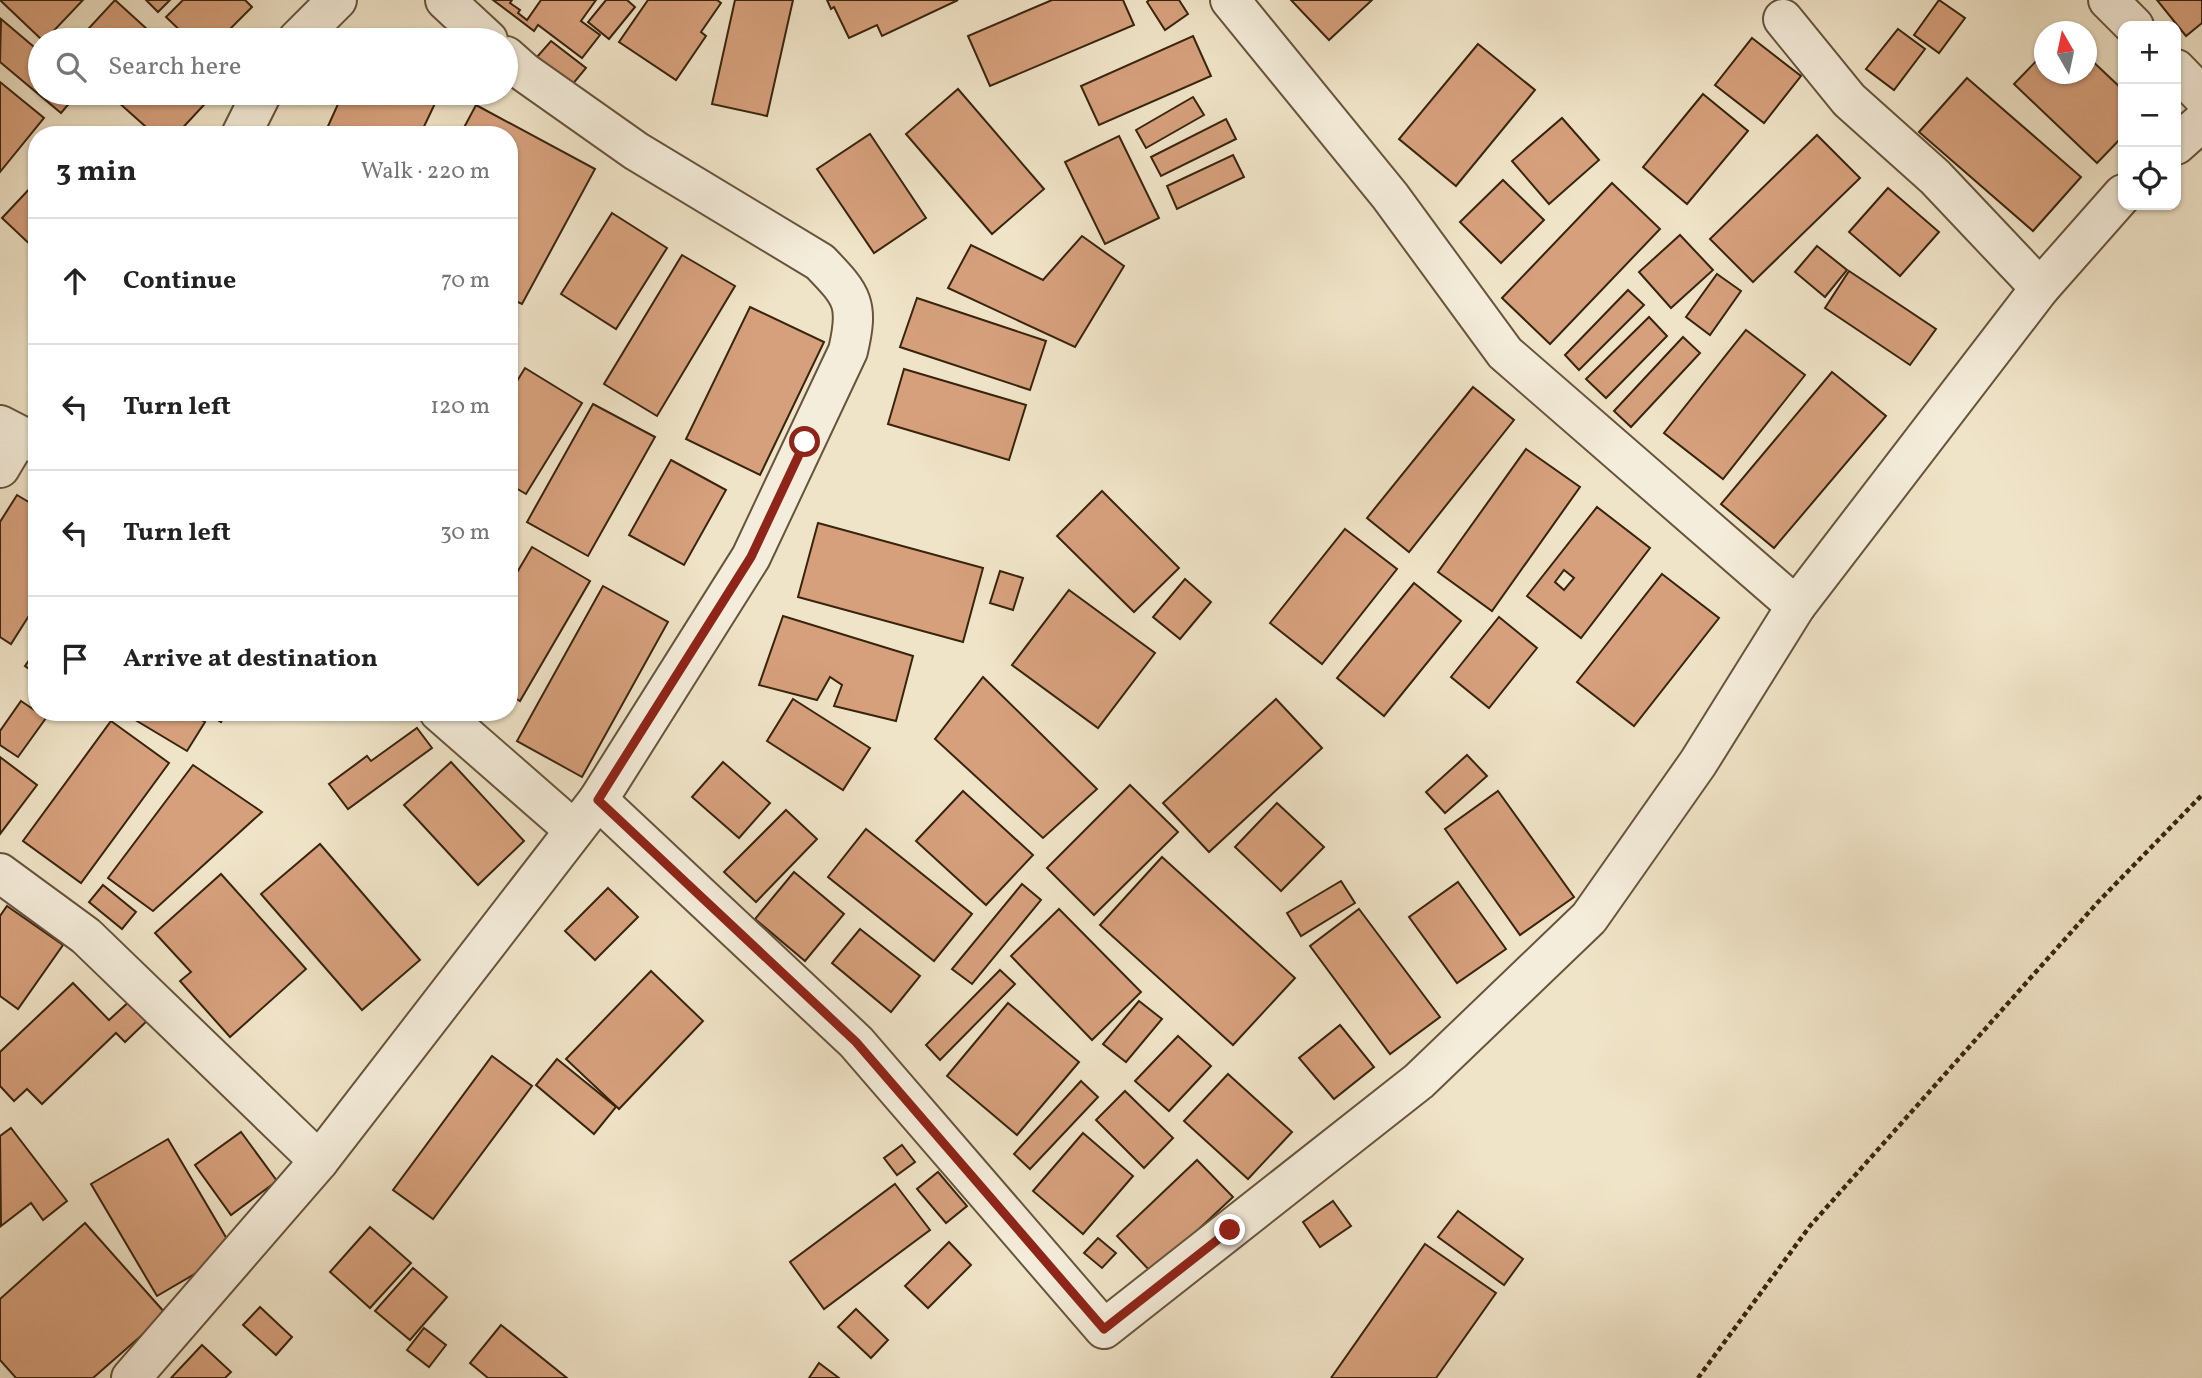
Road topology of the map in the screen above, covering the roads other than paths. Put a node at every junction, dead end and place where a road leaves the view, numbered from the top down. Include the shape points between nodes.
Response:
1 (337, 0) edge
2 (444, 0) edge
3 (1230, 0) edge
4 (2108, 0) edge
5 (1783, 19) dead end
6 (2129, 21) edge
7 (309, 28) edge
8 (475, 28) edge
9 (518, 67) edge
10 (2181, 74) edge
11 (2202, 96) edge
12 (256, 105) edge
13 (2202, 122) edge
14 (246, 126) edge
15 (2181, 141) edge
16 (2118, 200) edge
17 (2040, 288) junction
18 (19, 435) edge
19 (0, 468) edge
20 (1796, 606) junction
21 (449, 721) edge
22 (598, 800) junction
23 (574, 830) junction
24 (0, 873) edge
25 (319, 1161) junction
26 (131, 1378) edge

1 - 7 street
2 - 8 street
3 - 20 street via 1390,196 1505,353
4 - 6 street
5 - 17 street via 1849,100 1935,177
9 - 22 street via 636,151 820,262 853,302 848,351 751,557
10 - 11 street
12 - 14 street
13 - 15 street
16 - 17 street
17 - 20 street
18 - 19 street
20 - 22 street via 1698,763 1589,918 1419,1081 1104,1329 856,1042
21 - 23 street
22 - 23 street
23 - 25 street
24 - 25 street via 86,936
25 - 26 street

